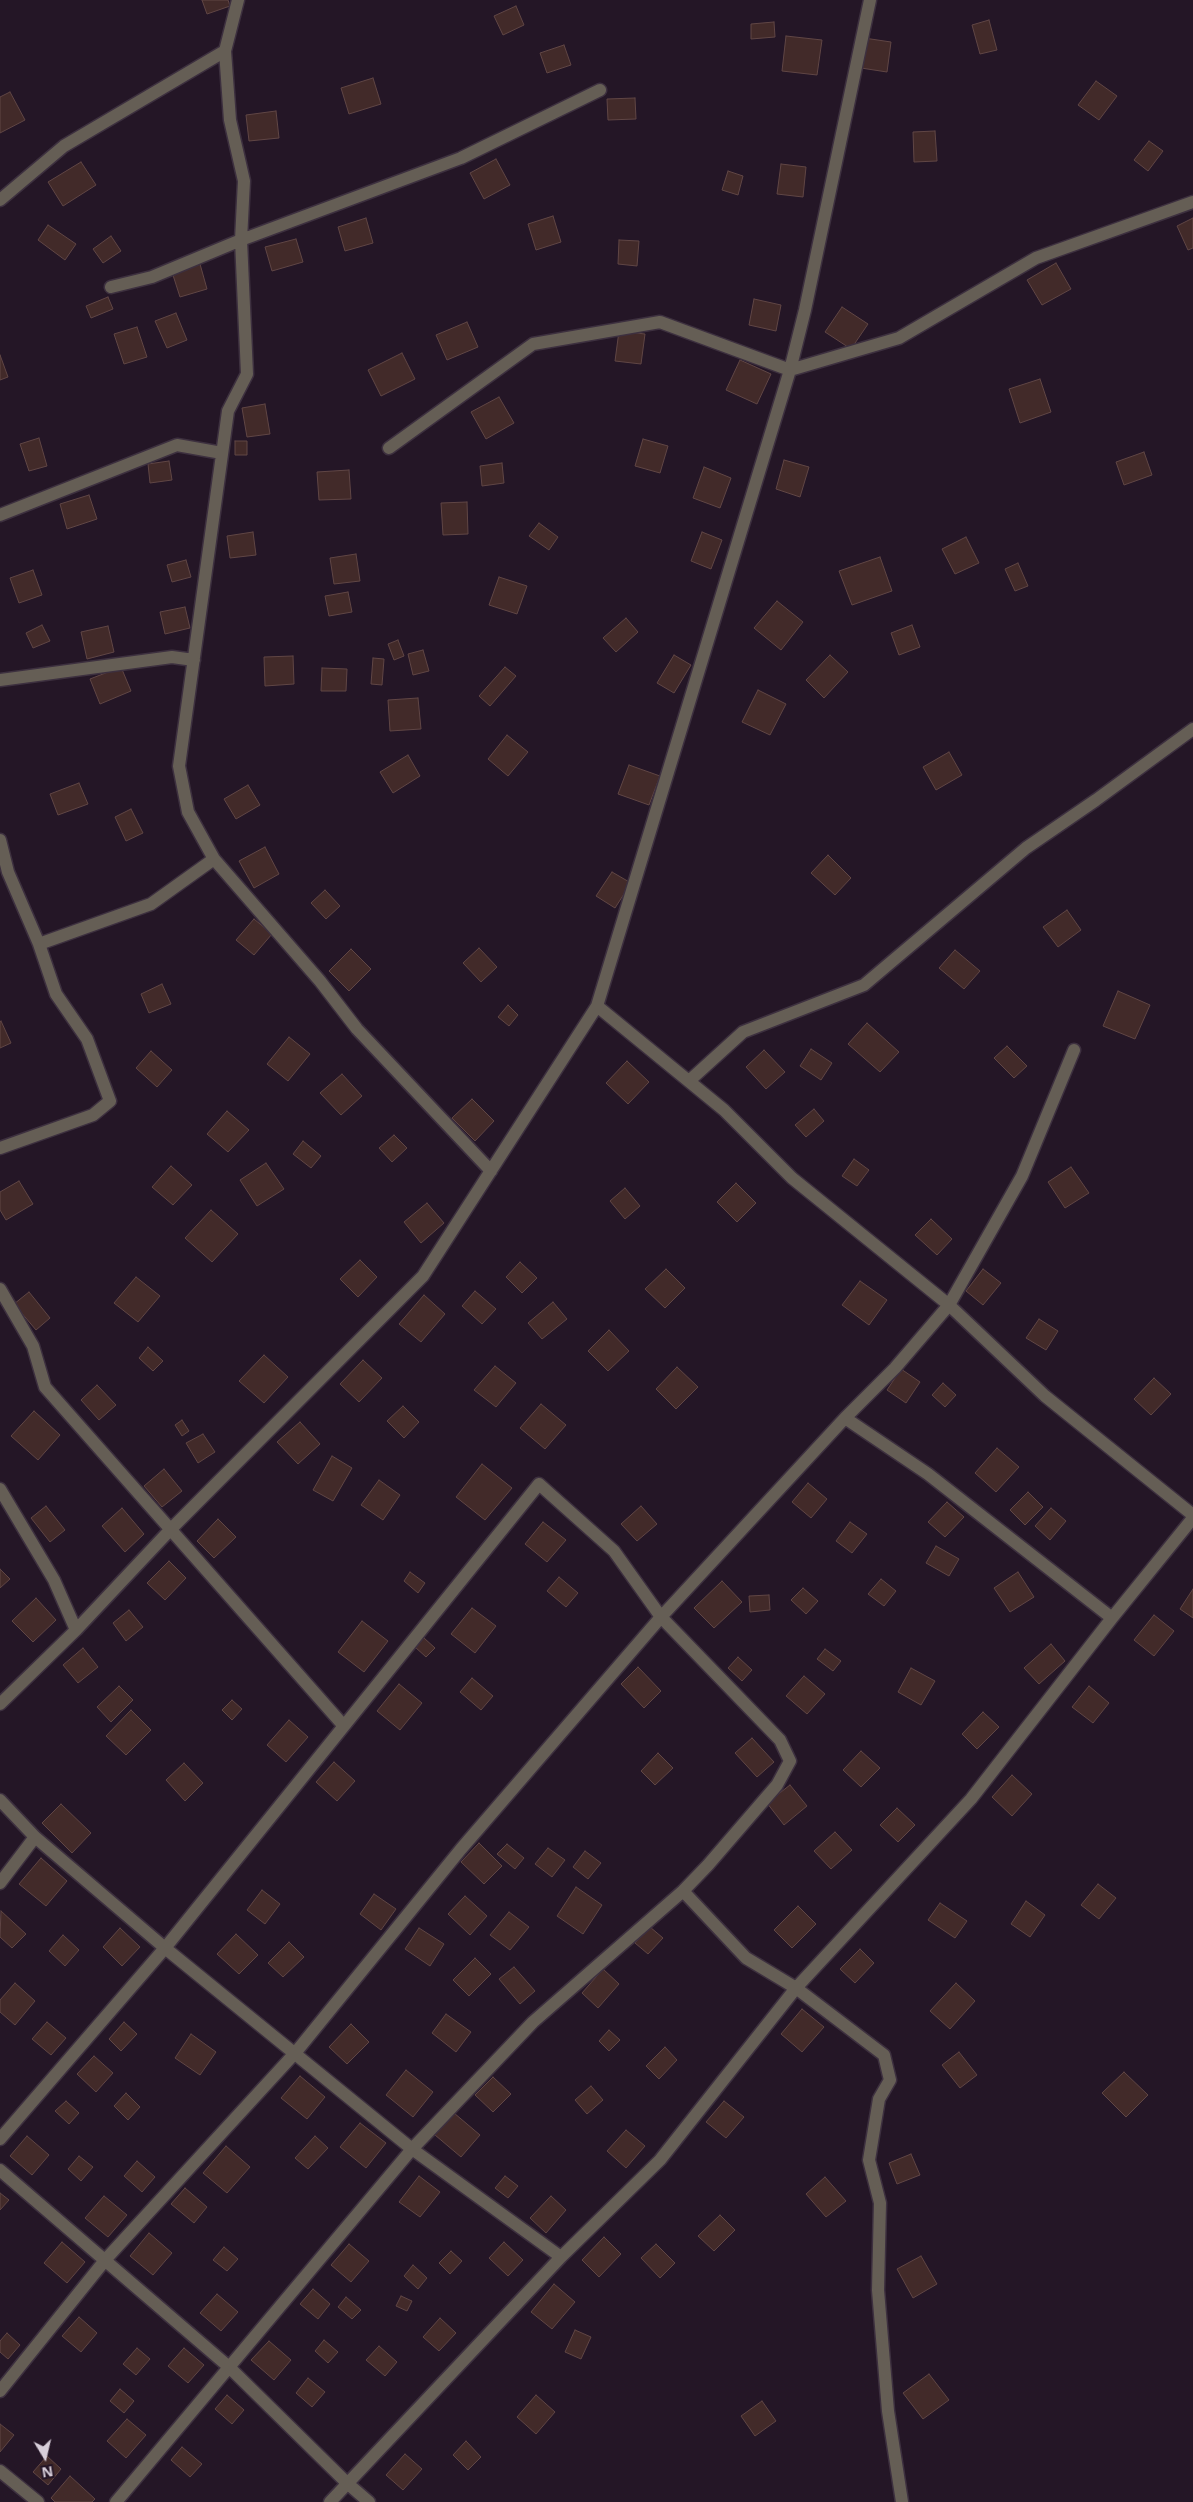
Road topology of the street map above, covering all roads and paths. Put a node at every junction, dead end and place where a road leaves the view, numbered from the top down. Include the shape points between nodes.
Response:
1 (238, 0) edge
2 (870, 0) edge
3 (225, 52) junction
4 (600, 90) dead end
5 (0, 200) edge
6 (1193, 202) edge
7 (241, 240) junction
8 (111, 287) dead end
9 (790, 370) junction
10 (389, 448) dead end
11 (222, 453) junction
12 (0, 515) edge
13 (194, 660) junction
14 (0, 680) edge
15 (1193, 729) edge
16 (0, 840) edge
17 (214, 859) junction
18 (39, 944) junction
19 (597, 1006) junction
20 (1074, 1050) dead end
21 (689, 1081) junction
22 (0, 1148) edge
23 (491, 1171) junction
24 (0, 1289) edge
25 (950, 1305) junction
26 (845, 1418) junction
27 (0, 1489) edge
28 (1193, 1517) edge
29 (170, 1530) junction
30 (661, 1617) junction
31 (1112, 1618) junction
32 (76, 1630) junction
33 (0, 1704) edge
34 (343, 1725) junction
35 (0, 1800) edge
36 (35, 1837) junction
37 (0, 1882) edge
38 (683, 1891) junction
39 (165, 1948) junction
40 (796, 1988) junction
41 (296, 2052) junction
42 (0, 2139) edge
43 (412, 2149) junction
44 (0, 2170) edge
45 (561, 2257) junction
46 (106, 2260) junction
47 (229, 2367) junction
48 (0, 2390) edge
49 (0, 2471) edge
50 (346, 2484) junction
51 (38, 2502) edge
52 (116, 2502) edge
53 (330, 2502) edge
54 (369, 2502) edge
55 (902, 2502) edge

1 - 3 street
2 - 9 street
3 - 5 street via 64,146
3 - 7 street via 230,120 244,182
4 - 7 street via 461,158
6 - 9 street via 1036,258 899,338
7 - 8 street via 152,277
7 - 11 street via 247,374 228,411
9 - 10 street via 660,322 533,344
9 - 19 street
11 - 12 street via 177,445
11 - 13 street
13 - 14 street via 172,657
13 - 17 street via 179,766 188,812
15 - 21 street via 1026,848 864,985 743,1032
16 - 18 street via 8,872
17 - 18 street via 150,904
17 - 23 street via 320,981 357,1029
18 - 22 street via 56,994 87,1039 110,1100 93,1115
19 - 21 street
19 - 23 street
20 - 25 street via 1022,1176
21 - 25 street via 724,1110 792,1178
23 - 29 street via 423,1276
24 - 29 street via 33,1346 45,1387
25 - 26 street via 895,1368
25 - 28 street via 1045,1396
26 - 30 street
26 - 31 street via 928,1474
27 - 32 street via 54,1580
28 - 31 street
29 - 32 street
29 - 34 street
30 - 34 street via 614,1551 539,1484
30 - 38 street via 780,1740 790,1761 777,1785
30 - 41 street via 462,1849
31 - 40 street via 971,1799
32 - 33 street
34 - 39 street
35 - 36 street
36 - 37 street
36 - 39 street
38 - 40 street via 746,1958
38 - 43 street via 533,2022
39 - 41 street
39 - 42 street
40 - 45 street via 660,2160
40 - 55 street via 884,2055 888,2068 890,2080 879,2099 869,2160 880,2202 878,2290 888,2411
41 - 43 street
41 - 46 street
43 - 45 street
43 - 47 street
44 - 46 street
45 - 50 street
46 - 47 street
46 - 48 street
47 - 50 street
47 - 52 street
49 - 51 street
50 - 53 street
50 - 54 street

